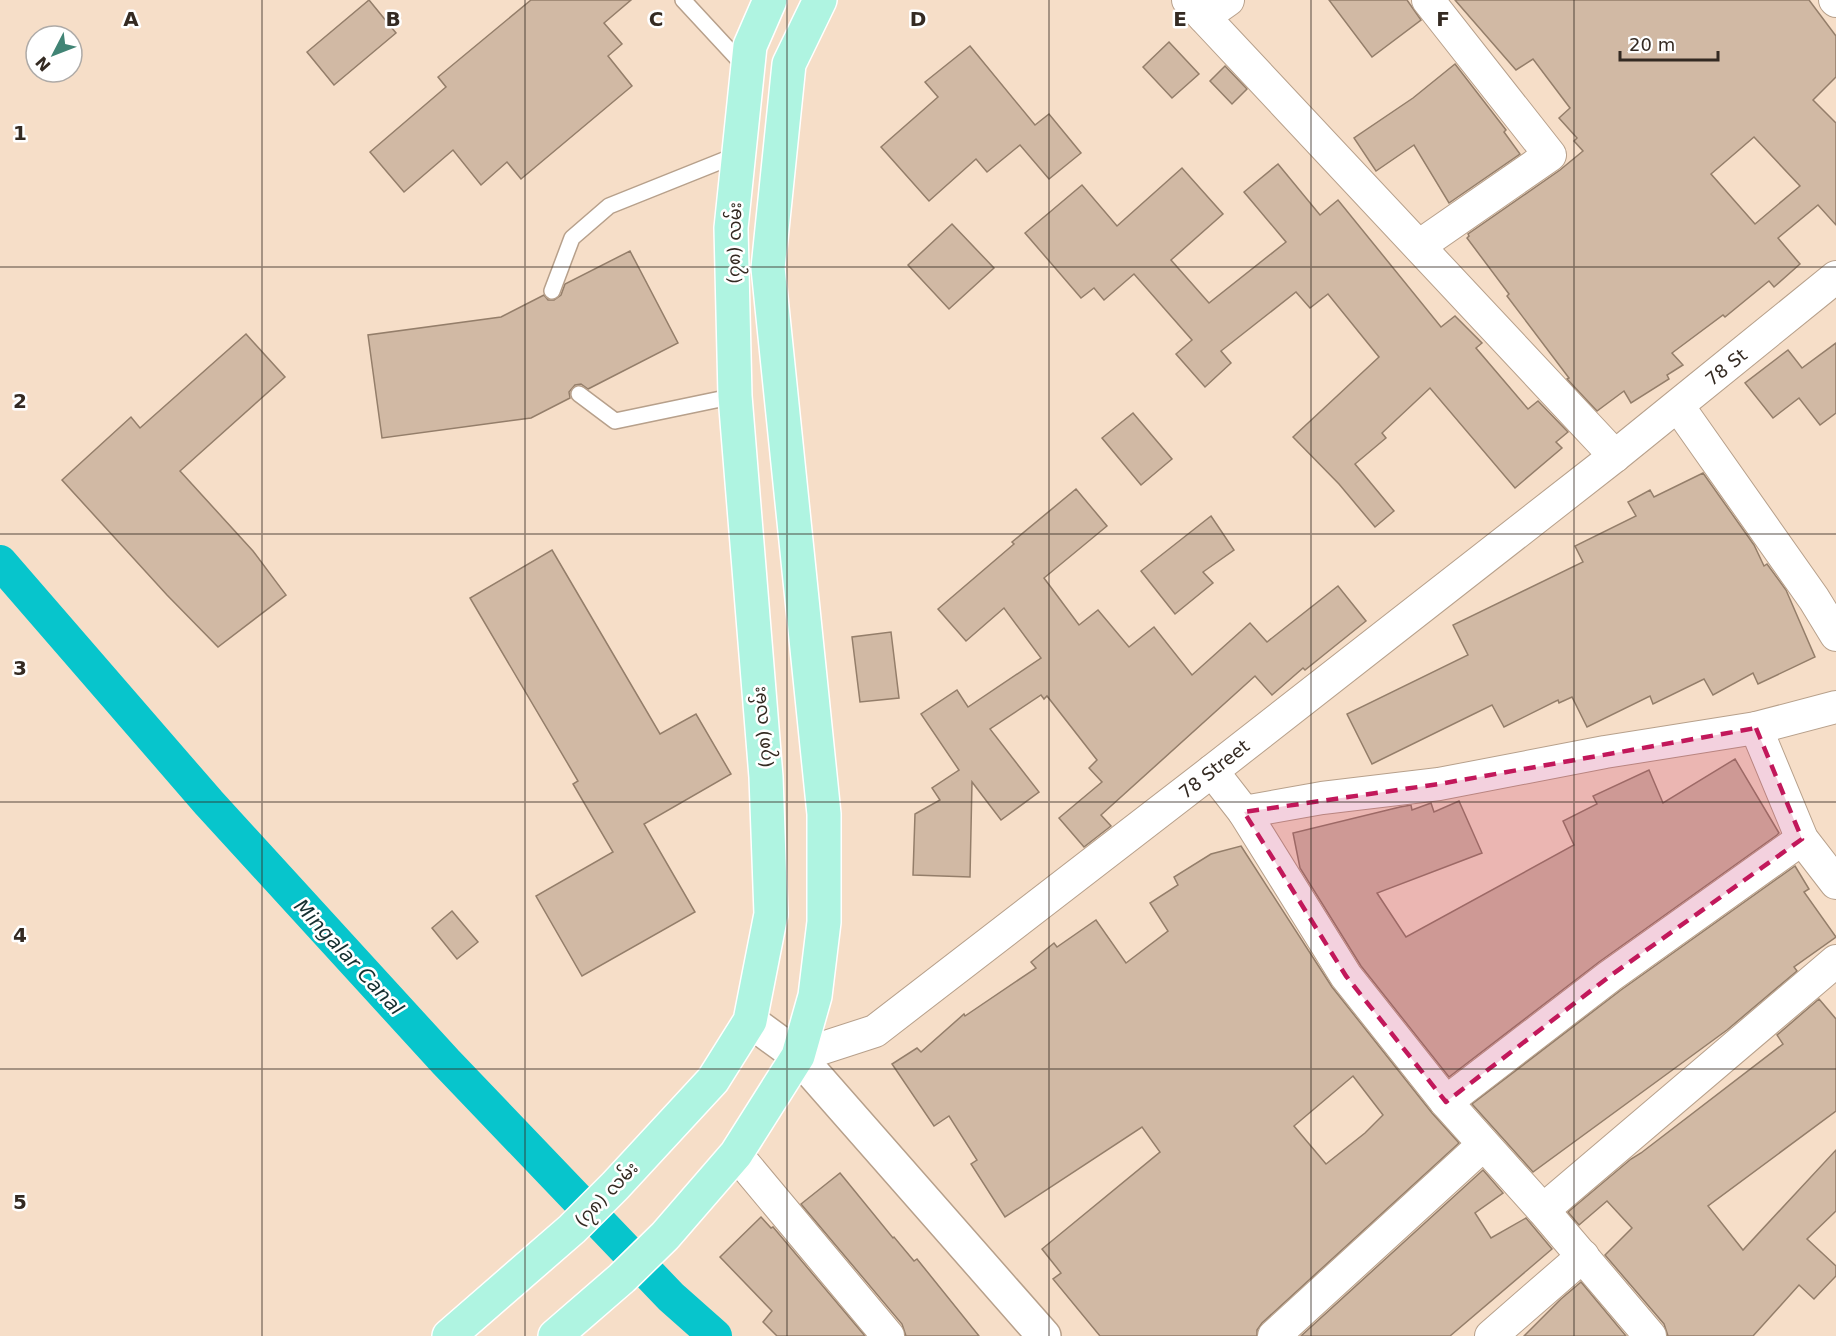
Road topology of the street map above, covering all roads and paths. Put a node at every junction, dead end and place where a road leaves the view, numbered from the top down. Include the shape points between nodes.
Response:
1 (683, 0) edge
2 (770, 0) edge
3 (820, 0) edge
4 (1428, 0) edge
5 (1206, 6) edge
6 (748, 69) junction
7 (739, 154) junction
8 (1419, 246) junction
9 (1836, 277) edge
10 (552, 291) dead end
11 (579, 394) dead end
12 (735, 396) junction
13 (1678, 406) junction
14 (1616, 456) junction
15 (1836, 635) edge
16 (1836, 706) edge
17 (1756, 728) junction
18 (1212, 771) junction
19 (1244, 812) junction
20 (1802, 839) junction
21 (1836, 883) edge
22 (1836, 961) edge
23 (750, 1021) junction
24 (798, 1056) junction
25 (1446, 1102) junction
26 (1483, 1145) junction
27 (736, 1154) junction
28 (1543, 1210) junction
29 (1583, 1256) junction
30 (449, 1336) edge
31 (555, 1336) edge
32 (888, 1336) edge
33 (1044, 1336) edge
34 (1274, 1336) edge
35 (1491, 1336) edge
36 (1650, 1336) edge

1 - 6 lane
2 - 6 main road, (၇၈) လမ်း via 750,46
3 - 24 main road, (၇၈) လမ်း via 789,64 768,267 824,814 824,922 815,996
4 - 8 street via 1550,155
5 - 8 street
6 - 7 main road, (၇၈) လမ်း
7 - 10 lane via 609,206 572,238
7 - 12 main road, (၇၈) လမ်း via 731,228
8 - 14 street
9 - 13 street, 78 St
11 - 12 lane via 615,421
12 - 23 main road, (၇၈) လမ်း via 766,777 771,914
13 - 14 street, 78 St
13 - 15 street
14 - 18 street, 78 Street
16 - 17 street
17 - 19 street via 1439,784
17 - 20 street
18 - 19 street
18 - 24 street, 78 Street via 875,1031
19 - 25 street via 1346,976
20 - 21 street
20 - 25 street via 1610,976
22 - 28 street
23 - 24 street
23 - 30 main road, (၇၈) လမ်း via 713,1080 615,1186 572,1229
24 - 27 main road, (၇၈) လမ်း
24 - 33 street
25 - 26 street
26 - 28 street
26 - 34 street
27 - 31 main road, (၇၈) လမ်း via 664,1236
27 - 32 street
28 - 29 street
29 - 35 street
29 - 36 street

